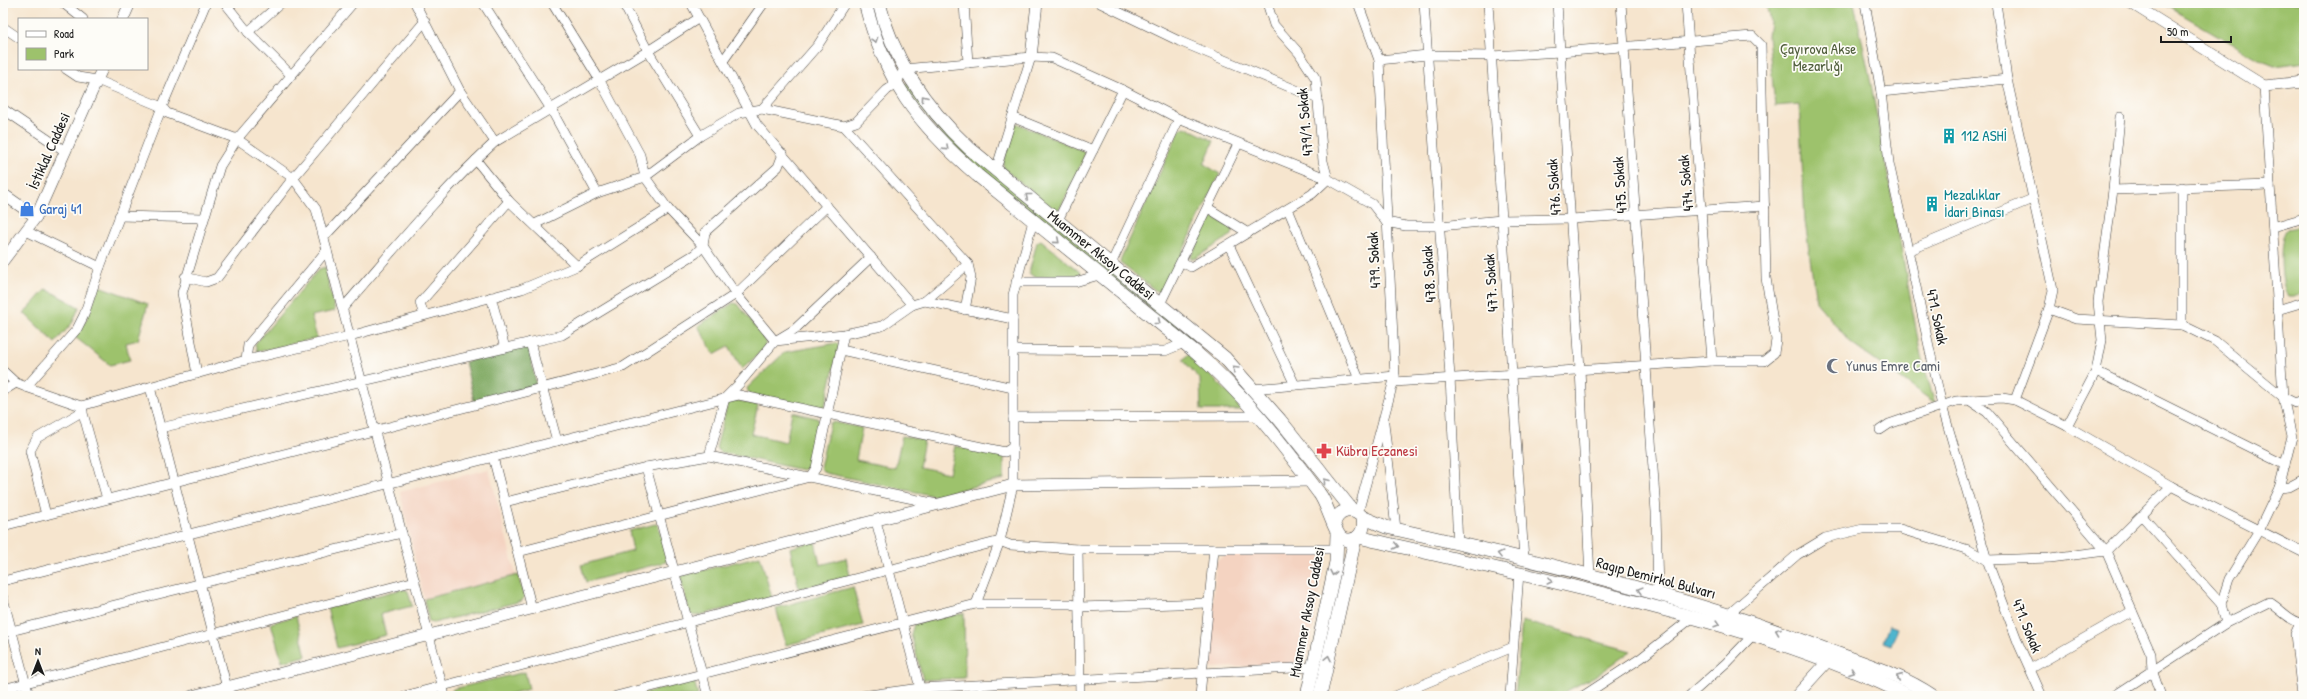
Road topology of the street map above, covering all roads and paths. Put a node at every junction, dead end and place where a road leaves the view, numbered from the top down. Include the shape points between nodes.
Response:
1 (63, 3) edge
2 (130, 3) edge
3 (206, 3) edge
4 (225, 3) edge
5 (281, 3) edge
6 (353, 3) edge
7 (415, 3) edge
8 (483, 3) edge
9 (552, 3) edge
10 (623, 3) edge
11 (691, 3) edge
12 (764, 3) edge
13 (845, 3) edge
14 (864, 3) edge
15 (879, 3) edge
16 (964, 3) edge
17 (1037, 3) edge
18 (1100, 3) edge
19 (1267, 3) edge
20 (1358, 3) edge
21 (1424, 3) edge
22 (1488, 3) edge
23 (1557, 3) edge
24 (1621, 3) edge
25 (1686, 3) edge
26 (1865, 3) edge
27 (1996, 3) edge
28 (2131, 3) edge
29 (82, 18) edge
30 (123, 18) edge
31 (699, 18) junction
32 (425, 21) junction
33 (3, 27) edge
34 (248, 32) junction
35 (18, 37) edge
36 (1688, 41) junction
37 (1624, 46) junction
38 (648, 51) junction
39 (1560, 52) junction
40 (1427, 55) junction
41 (1491, 56) junction
42 (1030, 57) junction
43 (1379, 60) junction
44 (724, 61) junction
45 (968, 62) junction
46 (904, 69) junction
47 (68, 70) edge
48 (102, 70) edge
49 (290, 74) junction
50 (599, 79) junction
51 (2007, 79) junction
52 (97, 80) junction
53 (2304, 82) edge
54 (896, 84) junction
55 (2264, 86) junction
56 (1123, 90) junction
57 (460, 91) junction
58 (1880, 92) junction
59 (1318, 99) junction
60 (162, 107) junction
61 (3, 108) edge
62 (551, 109) junction
63 (762, 109) junction
64 (749, 110) junction
65 (1012, 117) junction
66 (2120, 117) dead end
67 (1179, 119) junction
68 (844, 126) junction
69 (700, 136) junction
70 (237, 139) junction
71 (495, 142) junction
72 (1238, 144) junction
73 (1093, 150) junction
74 (65, 151) junction
75 (783, 154) junction
76 (476, 160) junction
77 (993, 167) junction
78 (645, 176) junction
79 (293, 178) junction
80 (1328, 179) junction
81 (2270, 185) junction
82 (2182, 187) junction
83 (2114, 190) junction
84 (596, 193) junction
85 (3, 194) edge
86 (2032, 198) junction
87 (509, 201) junction
88 (828, 206) junction
89 (1765, 206) junction
90 (1208, 208) junction
91 (668, 209) junction
92 (1288, 209) junction
93 (1702, 211) junction
94 (1636, 215) junction
95 (119, 216) junction
96 (36, 217) junction
97 (203, 218) junction
98 (2304, 218) edge
99 (1571, 219) junction
100 (1058, 220) junction
101 (1501, 220) junction
102 (1033, 221) junction
103 (1386, 222) junction
104 (535, 224) junction
105 (1440, 226) junction
106 (2273, 226) junction
107 (26, 231) junction
108 (1248, 233) junction
109 (324, 237) junction
110 (1229, 245) junction
111 (703, 246) junction
112 (327, 250) junction
113 (1908, 251) junction
114 (871, 257) junction
115 (3, 261) edge
116 (1182, 262) junction
117 (968, 264) junction
118 (1111, 264) junction
119 (100, 266) junction
120 (577, 266) junction
121 (1099, 276) junction
122 (185, 277) junction
123 (1016, 282) junction
124 (736, 294) junction
125 (491, 297) junction
126 (924, 301) junction
127 (2304, 302) edge
128 (1160, 304) junction
129 (912, 305) junction
130 (343, 308) junction
131 (2049, 309) junction
132 (965, 310) junction
133 (2277, 310) junction
134 (424, 315) junction
135 (1013, 319) junction
136 (2101, 320) junction
137 (2182, 325) junction
138 (844, 334) junction
139 (350, 336) junction
140 (775, 341) junction
141 (530, 342) junction
142 (1184, 344) junction
143 (505, 348) junction
144 (840, 350) junction
145 (1013, 350) junction
146 (246, 360) junction
147 (1712, 361) junction
148 (1646, 366) junction
149 (1580, 369) junction
150 (3, 371) edge
151 (2096, 371) junction
152 (1511, 373) junction
153 (197, 374) junction
154 (1450, 377) junction
155 (1359, 379) junction
156 (1394, 379) junction
157 (362, 380) junction
158 (16, 383) junction
159 (1295, 385) junction
160 (26, 387) junction
161 (150, 387) junction
162 (543, 388) junction
163 (1013, 388) junction
164 (1253, 389) junction
165 (3, 391) edge
166 (2282, 397) junction
167 (725, 398) junction
168 (2304, 399) edge
169 (1969, 400) junction
170 (2015, 400) junction
171 (1942, 406) junction
172 (82, 408) junction
173 (827, 414) junction
174 (1258, 416) junction
175 (1013, 417) junction
176 (1383, 418) junction
177 (2068, 426) junction
178 (160, 428) junction
179 (1880, 430) dead end
180 (375, 431) junction
181 (557, 441) junction
182 (1013, 447) junction
183 (709, 456) junction
184 (493, 457) junction
185 (2285, 465) junction
186 (646, 467) junction
187 (810, 476) junction
188 (2304, 479) edge
189 (1310, 481) junction
190 (174, 482) junction
191 (389, 484) junction
192 (1013, 485) junction
193 (2171, 486) junction
194 (2279, 488) junction
195 (107, 499) junction
196 (505, 502) junction
197 (941, 505) junction
198 (1357, 514) junction
199 (46, 515) junction
200 (659, 515) junction
201 (2142, 516) junction
202 (876, 521) junction
203 (3, 526) edge
204 (1335, 529) junction
205 (1396, 529) junction
206 (2258, 530) junction
207 (402, 533) junction
208 (187, 534) junction
209 (1357, 538) junction
210 (1000, 541) junction
211 (1458, 544) junction
212 (1078, 549) junction
213 (1214, 549) junction
214 (1336, 549) junction
215 (2106, 551) junction
216 (518, 552) junction
217 (2304, 553) edge
218 (1524, 560) junction
219 (1987, 560) junction
220 (889, 570) junction
221 (674, 573) junction
222 (1519, 573) junction
223 (1590, 577) junction
224 (3, 581) edge
225 (415, 581) junction
226 (200, 583) junction
227 (1658, 594) junction
228 (3, 598) edge
229 (1209, 603) junction
230 (976, 604) junction
231 (2221, 604) junction
232 (1078, 607) junction
233 (532, 609) junction
234 (2132, 611) junction
235 (1729, 614) junction
236 (1693, 617) junction
237 (687, 623) junction
238 (903, 623) junction
239 (2226, 623) junction
240 (2302, 623) edge
241 (7, 631) edge
242 (213, 634) junction
243 (1753, 634) junction
244 (429, 635) junction
245 (1513, 647) junction
246 (1827, 662) junction
247 (1313, 667) junction
248 (2030, 669) junction
249 (2152, 670) junction
250 (1202, 673) junction
251 (702, 674) junction
252 (1080, 679) junction
253 (26, 683) junction
254 (442, 686) junction
255 (920, 688) junction
256 (3, 689) edge
257 (228, 692) edge
258 (1901, 694) edge
259 (876, 695) edge
260 (29, 696) edge
261 (192, 696) edge
262 (404, 696) edge
263 (445, 696) edge
264 (616, 696) edge
265 (708, 696) edge
266 (862, 696) edge
267 (1080, 696) edge
268 (1200, 696) edge
269 (1307, 696) edge
270 (1320, 696) edge
271 (1395, 696) edge
272 (1510, 696) edge
273 (1583, 696) edge
274 (1689, 696) edge
275 (1796, 696) edge
276 (1933, 696) edge
277 (2042, 696) edge
278 (2114, 696) edge
279 (2161, 696) edge
280 (2302, 696) edge

1 - 29 street
2 - 30 street
3 - 60 street
4 - 34 street
5 - 34 street
6 - 49 street
7 - 32 street
8 - 62 street
9 - 50 street
10 - 38 street
11 - 31 street
12 - 44 street
13 - 63 street via 818,45
14 -> 54 main road, Muammer Aksoy Caddesi via 878,48
15 - 46 main road via 887,32
16 - 45 street
17 - 42 street
18 - 59 street via 1179,41
19 - 59 street, 479/1. Sokak via 1274,25 1299,53 1316,79
20 - 43 street, 479. Sokak
21 - 40 street, 478. Sokak
22 - 41 street, 477. Sokak
23 - 39 street, 476. Sokak
24 - 37 street, 475. Sokak
25 - 36 street, 474. Sokak
26 - 58 street, 471. Sokak
27 - 51 street
28 - 55 street
31 - 38 street
31 - 44 street
32 - 57 street
32 - 79 street
33 - 35 street
34 - 49 street
36 - 37 street
36 - 89 street via 1752,36 1761,45
36 - 93 street, 474. Sokak
37 - 39 street
37 - 94 street, 475. Sokak
38 - 50 street
38 - 69 street
39 - 41 street
39 - 99 street, 476. Sokak
40 - 41 street
40 - 43 street
40 - 105 street, 478. Sokak
41 - 101 street, 477. Sokak
42 - 45 street
42 - 56 street via 1052,58
42 - 65 street
43 - 103 street, 479. Sokak
44 - 64 street
45 - 46 street
46 - 54 street
77 -> 46 main road via 946,126
47 - 52 street via 78,77
48 - 52 street, İstiklal Caddesi
49 - 70 street
50 - 62 street
50 - 78 street via 640,155
51 - 58 street
51 - 86 street
52 - 60 street
52 - 74 street, İstiklal Caddesi
53 - 55 street
54 - 68 street via 856,122
54 -> 102 main road, Muammer Aksoy Caddesi via 935,137
55 - 81 street
56 - 67 street
56 - 73 street
57 - 71 street
57 - 109 street
58 - 113 street, 471. Sokak via 1889,163
59 - 80 street, 479/1. Sokak via 1323,161
60 - 70 street via 167,112
60 - 95 street
61 - 74 street
62 - 71 street
62 - 84 street
63 - 64 street
63 - 68 street
64 - 69 street via 739,113
64 - 75 street via 758,125
65 - 73 street
65 - 77 street via 998,163
66 - 83 street
67 - 72 street
67 - 118 street
68 - 117 street
69 - 78 street
70 - 79 street
70 - 97 street via 220,166
71 - 76 street
72 - 80 street
72 - 90 street
73 - 100 street
74 - 96 street, İstiklal Caddesi
75 - 88 street
75 - 111 street via 778,167 705,232
76 - 87 street
76 - 130 street
100 -> 77 main road
78 - 84 street
78 - 91 street
79 - 109 street via 316,209
79 - 122 street via 217,278 206,282
80 - 92 street via 1312,194
80 - 103 street via 1372,204
81 - 82 street
81 - 106 street
82 - 83 street
82 - 137 street
83 - 136 street via 2098,302
84 - 104 street
85 - 96 street
86 - 113 street
86 - 131 street via 2050,268 2053,290
87 - 104 street
87 - 134 street via 420,303
88 - 114 street
88 - 124 street
89 - 93 street
89 - 147 street via 1766,278 1776,340 1774,353 1764,360
90 - 108 street
90 - 116 street
91 - 111 street
91 - 120 street
92 - 108 street
92 - 155 street
93 - 94 street
93 - 147 street, 474. Sokak
94 - 99 street
94 - 148 street, 475. Sokak
95 - 97 street
95 - 119 street
96 - 107 street, İstiklal Caddesi
97 - 122 street
98 - 106 street
99 - 101 street
99 - 149 street, 476. Sokak
100 - 118 main road
101 - 105 street
101 - 152 street, 477. Sokak
102 -> 121 main road, Muammer Aksoy Caddesi
102 - 123 street
103 - 105 street via 1406,226
103 - 156 street, 479. Sokak
104 - 120 street
105 - 154 street, 478. Sokak
106 - 133 street
107 - 115 street, İstiklal Caddesi
107 - 119 street
108 - 110 street
109 - 112 street
110 - 116 street via 1191,267
110 - 159 street
111 - 124 street
111 - 141 street via 695,254 562,335
112 - 130 street
112 - 146 street via 248,345
113 - 171 street, 471. Sokak
114 - 129 street
114 - 140 street via 796,329
116 - 128 street
117 - 126 street
117 - 132 street via 971,277
118 - 128 main road
119 - 160 street via 77,329
120 - 125 street via 522,289
121 - 123 street via 1074,282
121 -> 142 main road, Muammer Aksoy Caddesi
122 - 153 street via 182,292
123 - 135 street
124 - 140 street
124 - 162 street via 622,368
125 - 134 street
125 - 143 street
126 - 129 street
126 - 132 street
127 - 133 street
164 -> 128 main road via 1225,358
129 - 138 street via 882,326
130 - 139 street
131 - 136 street via 2076,319
131 - 170 street
132 - 135 street
133 - 166 street
134 - 139 street
135 - 145 street
136 - 137 street
136 - 151 street via 2102,340
137 - 166 street via 2215,342
138 - 140 street
138 - 144 street
139 - 146 street
139 - 157 street
140 - 167 street
141 - 143 street
141 - 162 street
142 - 145 street via 1165,351
142 - 174 main road, Muammer Aksoy Caddesi via 1222,376
143 - 157 street
144 - 163 street
144 - 173 street
145 - 163 street
146 - 153 street
147 - 148 street
148 - 149 street
148 - 227 street, 475. Sokak via 1656,512
149 - 152 street
149 - 223 street, 476. Sokak
150 - 158 street
151 - 177 street
151 - 185 street
152 - 154 street
152 - 218 street, 477. Sokak
153 - 161 street
154 - 156 street
154 - 211 street, 478. Sokak
155 - 156 street
155 - 159 street
156 - 176 street, 479. Sokak
157 - 178 street
157 - 180 street
158 - 160 street
158 - 165 street
159 - 164 street
160 - 172 street
161 - 172 street
161 - 178 street
162 - 180 street
162 - 181 street
163 - 175 street
198 -> 164 main road
166 - 168 street via 2295,403
166 - 185 street via 2292,437
167 - 173 street via 739,395
167 - 181 street
167 - 183 street
169 - 170 street
169 - 171 street
169 - 215 street via 1987,412
170 - 177 street
171 - 179 street via 1889,424
171 - 219 street, 471. Sokak
172 - 195 street
172 - 199 street via 37,438 30,451
173 - 182 street via 1004,452
173 - 187 street via 816,468
174 - 175 street
174 - 189 main road, Muammer Aksoy Caddesi
175 - 182 street
176 - 198 street, 479. Sokak
176 - 205 street
177 - 193 street
178 - 190 street
180 - 190 street
180 - 191 street
181 - 184 street
182 - 192 street
183 - 186 street
183 - 187 street
184 - 191 street
184 - 196 street
185 - 194 street
186 - 196 street
186 - 200 street
187 - 197 street
187 - 200 street
188 - 194 street via 2289,487
189 - 192 street
189 - 204 main road, Muammer Aksoy Caddesi via 1325,502
190 - 195 street
190 - 208 street
191 - 207 street
191 - 208 street
192 - 197 street
192 - 210 street
193 - 201 street
193 - 206 street
194 - 206 street
195 - 199 street
196 - 216 street
197 - 202 street
198 - 204 main road via 1344,511 1338,514
198 - 205 main road, Ragıp Demirkol Bulvarı
198 - 209 main road via 1364,528
199 - 203 street
200 - 216 street
200 - 221 street
201 - 215 street
201 - 231 street
202 - 220 street
202 - 221 street
204 - 209 main road, Muammer Aksoy Caddesi via 1345,540
204 - 214 main road, Muammer Aksoy Caddesi
205 - 211 main road, Ragıp Demirkol Bulvarı
206 - 217 street
206 - 231 street via 2230,579
207 - 225 street
207 - 226 street
208 - 224 street
208 - 226 street
209 -> 222 main road, Ragıp Demirkol Bulvarı
270 -> 209 main road
210 - 212 street via 1010,545
210 - 220 street
210 - 230 street
218 -> 211 main road, Ragıp Demirkol Bulvarı
212 - 213 street
212 - 232 street
213 - 214 street
213 - 229 street
214 -> 247 main road, Muammer Aksoy Caddesi
215 - 219 street via 2050,558
215 - 234 street
216 - 233 street
218 - 223 main road, Ragıp Demirkol Bulvarı
219 - 235 street via 1969,550 1900,529 1863,529 1825,538 1797,555
219 - 248 street, 471. Sokak
220 - 237 street
220 - 238 street
221 - 233 street
221 - 237 street
222 -> 236 main road, Ragıp Demirkol Bulvarı
222 - 245 street
227 -> 223 main road, Ragıp Demirkol Bulvarı
225 - 242 street
225 - 244 street
226 - 241 street
226 - 242 street
227 - 235 main road, Ragıp Demirkol Bulvarı
228 - 241 street
229 - 232 street
229 - 250 street
230 - 232 street via 1071,604
230 - 238 street
231 - 239 street
232 - 252 street
233 - 244 street
234 - 248 street
234 - 249 street via 2150,654
276 -> 235 main road, Ragıp Demirkol Bulvarı via 1876,668
236 -> 243 main road, Ragıp Demirkol Bulvarı
236 - 273 street via 1641,658
237 - 251 street
237 - 254 street
238 - 251 street
238 - 255 street
239 - 240 street via 2269,602
239 - 249 street
240 - 280 street via 2295,634
241 - 253 street
242 - 253 street
242 - 257 street
243 - 246 main road, Ragıp Demirkol Bulvarı
243 - 274 street via 1726,663
244 - 254 street
244 - 257 street
245 - 271 street
245 - 272 street
246 -> 258 main road, Ragıp Demirkol Bulvarı
246 - 275 street
247 - 250 street
247 - 269 main road, Muammer Aksoy Caddesi
248 - 277 street, 471. Sokak
249 - 278 street
249 - 279 street
250 - 252 street
250 - 268 street
251 - 264 street
251 - 265 street
252 - 255 street
252 - 267 street
253 - 256 street
253 - 260 street
254 - 262 street
254 - 263 street
255 - 259 street
257 - 261 street
259 - 266 street

